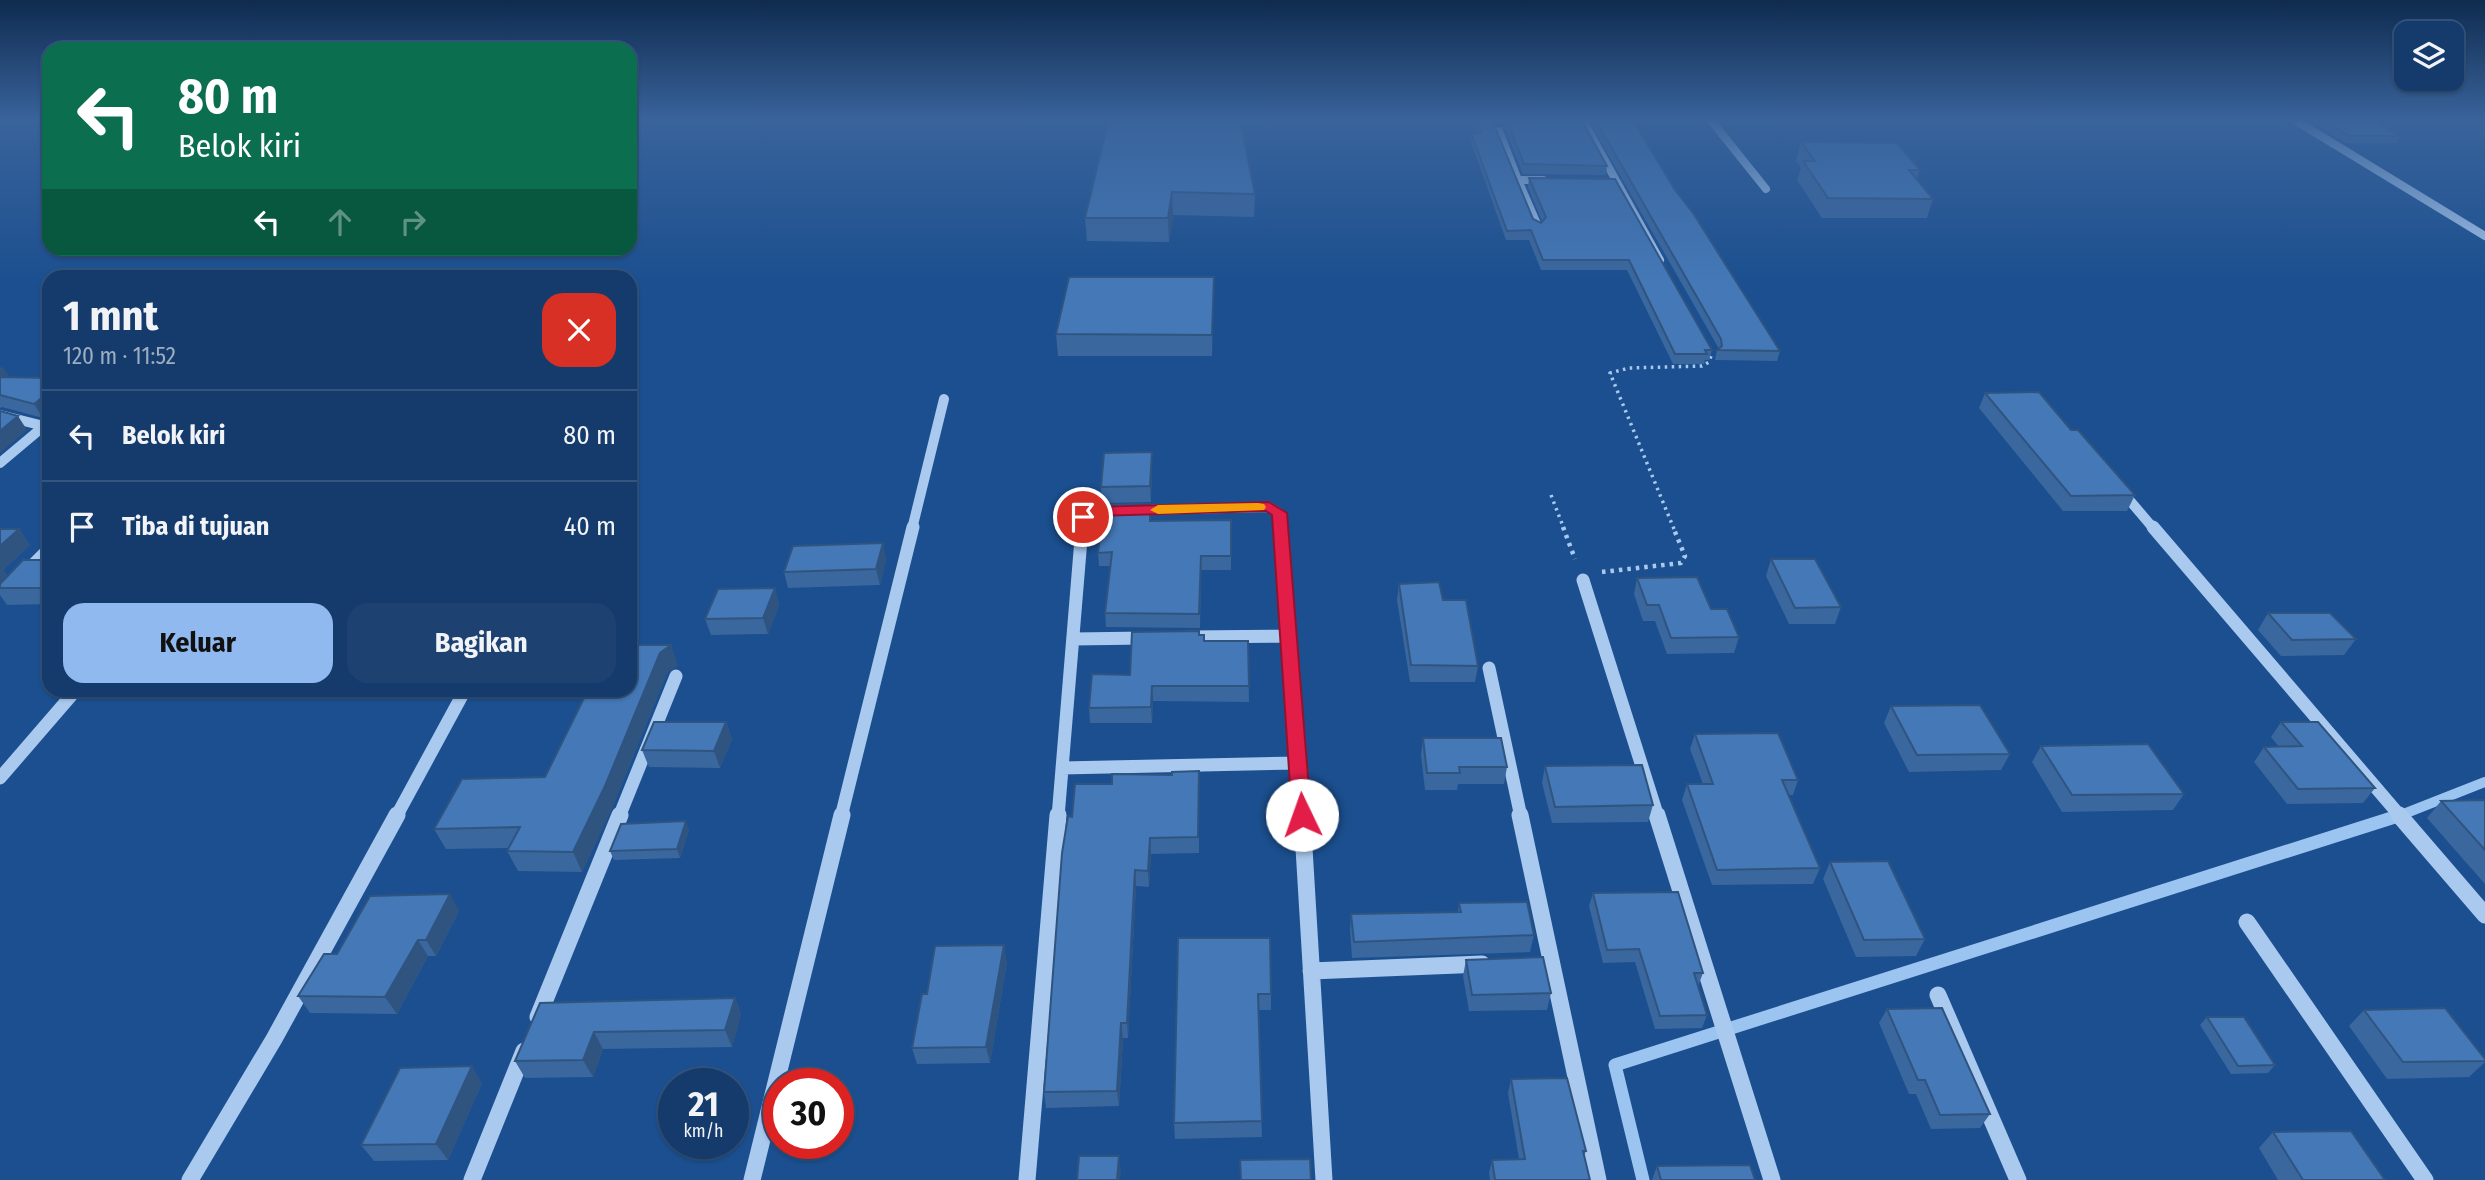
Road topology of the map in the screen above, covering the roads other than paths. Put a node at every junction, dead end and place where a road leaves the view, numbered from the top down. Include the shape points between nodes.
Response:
1 (1516, 174) edge
2 (1613, 174) edge
3 (1754, 174) edge
4 (2383, 174) edge
5 (1518, 180) junction
6 (1555, 180) edge
7 (1605, 181) edge
8 (1617, 182) junction
9 (1766, 189) dead end
10 (1538, 226) edge
11 (2485, 236) edge
12 (1668, 273) edge
13 (944, 399) dead end
14 (0, 415) edge
15 (42, 426) edge
16 (42, 428) edge
17 (0, 463) edge
18 (2108, 475) edge
19 (42, 556) edge
20 (20, 579) edge
21 (1583, 580) road end
22 (1288, 636) junction
23 (1181, 637) edge
24 (1154, 638) edge
25 (1073, 639) junction
26 (1489, 668) dead end
27 (676, 676) dead end
28 (70, 697) edge
29 (461, 697) edge
30 (1299, 763) junction
31 (1062, 768) junction
32 (0, 778) edge
33 (2426, 848) joint
34 (2485, 915) edge
35 (2247, 922) dead end
36 (1497, 964) edge
37 (1311, 971) junction
38 (1938, 995) dead end
39 (1737, 1066) joint
40 (190, 1180) edge
41 (472, 1180) edge
42 (752, 1180) edge
43 (1027, 1180) edge
44 (1324, 1180) edge
45 (1598, 1180) edge
46 (1772, 1180) edge
47 (2018, 1180) edge
48 (2425, 1180) edge

1 - 5 street
2 - 8 street
3 - 9 street
4 - 11 street
5 - 6 street
5 - 10 street
7 - 8 street
8 - 12 street
13 - 42 street
14 - 15 street
16 - 17 street
18 - 33 street
19 - 20 street
21 - 39 street
22 - 23 street
22 - 25 street via 1279,513 1269,507 1086,513
22 - 30 street
24 - 25 street
25 - 31 street
26 - 45 street via 1543,962
27 - 41 street
28 - 32 street
29 - 40 street via 274,1039
30 - 31 street
30 - 37 street
31 - 43 street
33 - 34 street
35 - 48 street
36 - 37 street
37 - 44 street
38 - 47 street
39 - 46 street

